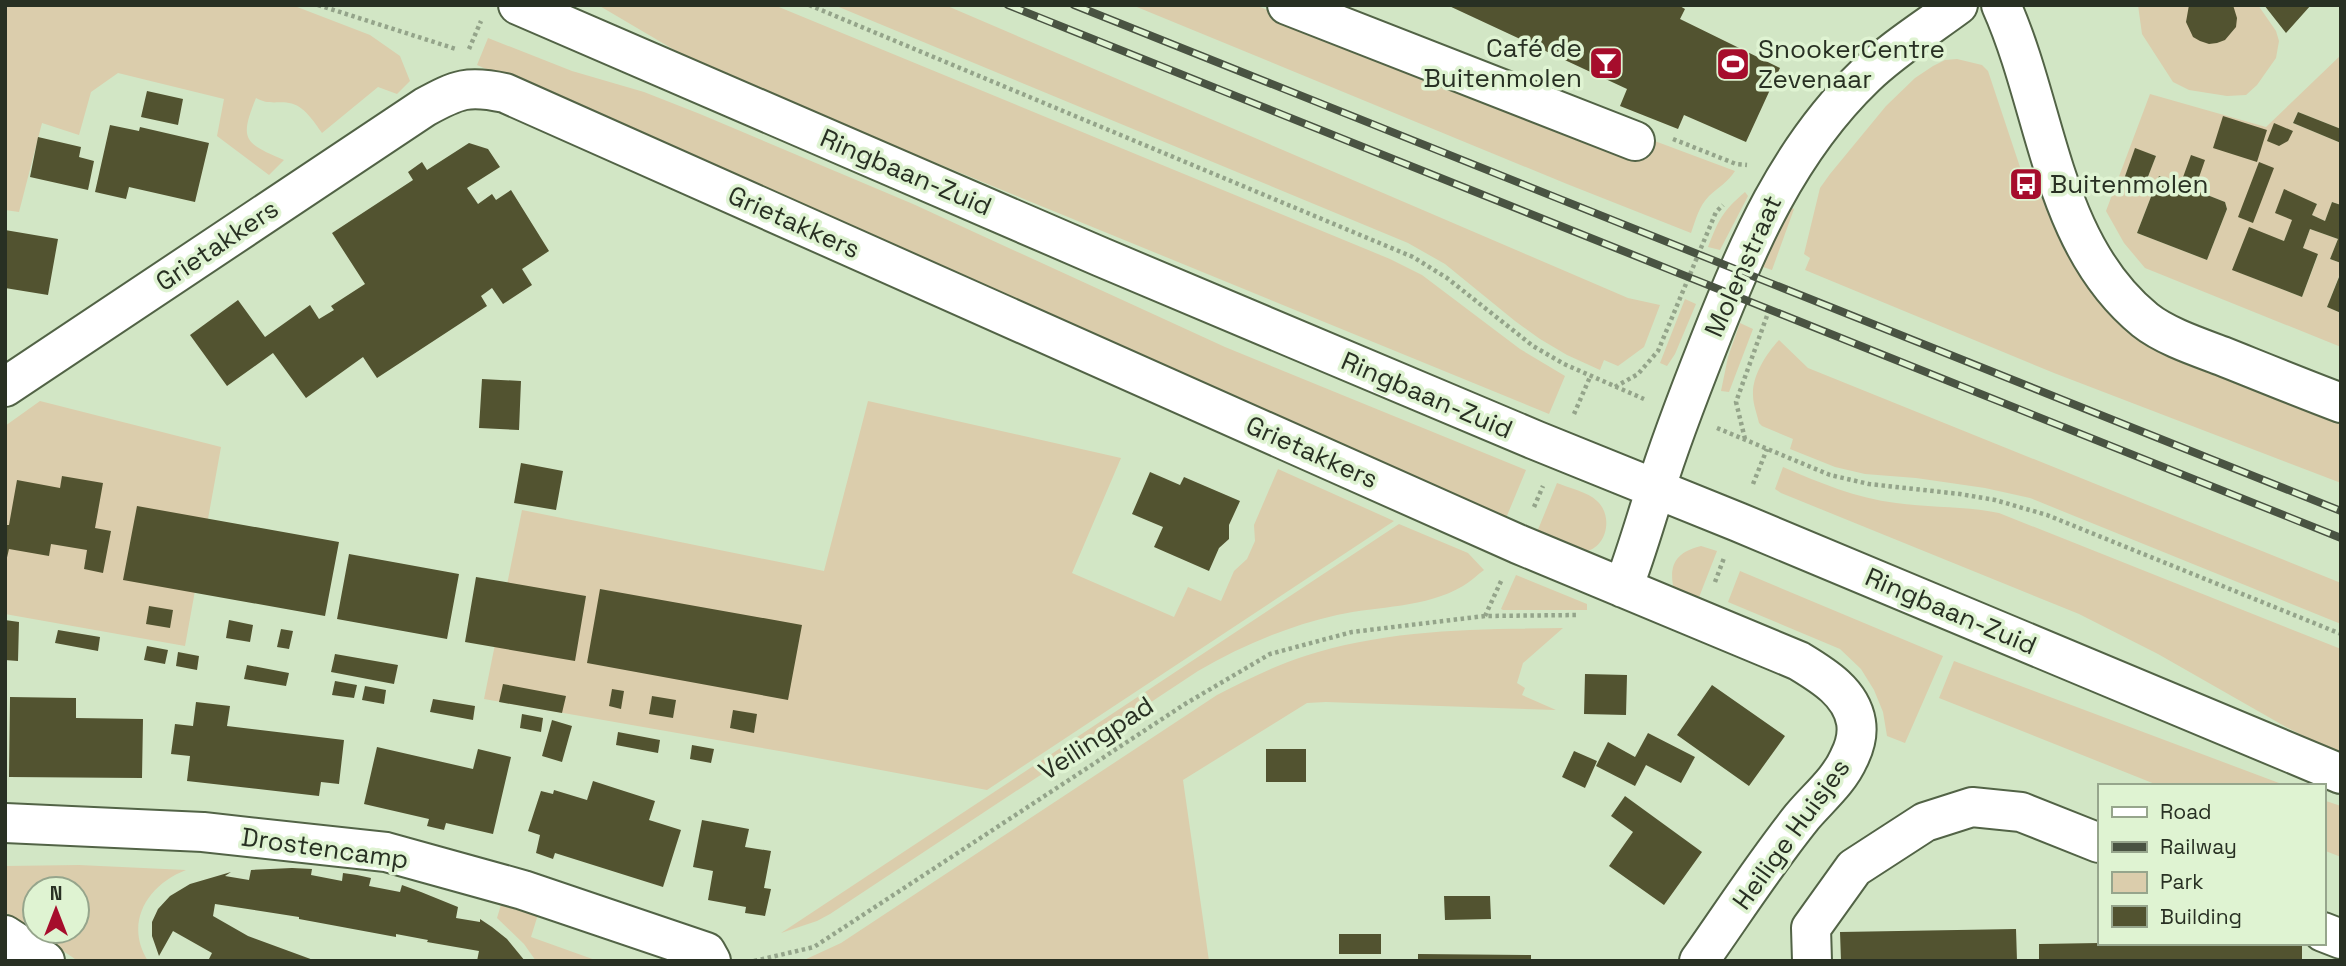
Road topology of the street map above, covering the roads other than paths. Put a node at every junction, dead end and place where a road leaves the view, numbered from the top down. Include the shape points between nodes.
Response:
1 (518, 5) edge
2 (1287, 5) edge
3 (1958, 5) edge
4 (2001, 5) edge
5 (1635, 141) road end
6 (5, 387) edge
7 (2341, 404) edge
8 (1655, 489) junction
9 (1623, 588) junction
10 (2341, 774) edge
11 (5, 823) edge
12 (2098, 843) edge
13 (5, 935) edge
14 (45, 961) edge
15 (711, 961) edge
16 (1699, 961) edge
17 (1812, 961) edge

1 - 8 street, Ringbaan-Zuid via 1101,257
2 - 5 street
3 - 8 street, Molenstraat via 1866,76 1790,168 1747,247
4 - 7 street via 2069,215 2118,293 2147,321 2186,342
6 - 9 street, Grietakkers via 425,107 462,89 483,88 505,93
8 - 9 street, Molenstraat
8 - 10 street, Ringbaan-Zuid
9 - 16 street, Heilige Huisjes via 1799,661 1847,698 1856,721 1848,760
11 - 15 street, Drostencamp via 203,832 386,852 523,890 706,952
12 - 17 street via 2021,812 1972,807 1925,822 1854,868 1811,928
13 - 14 street

